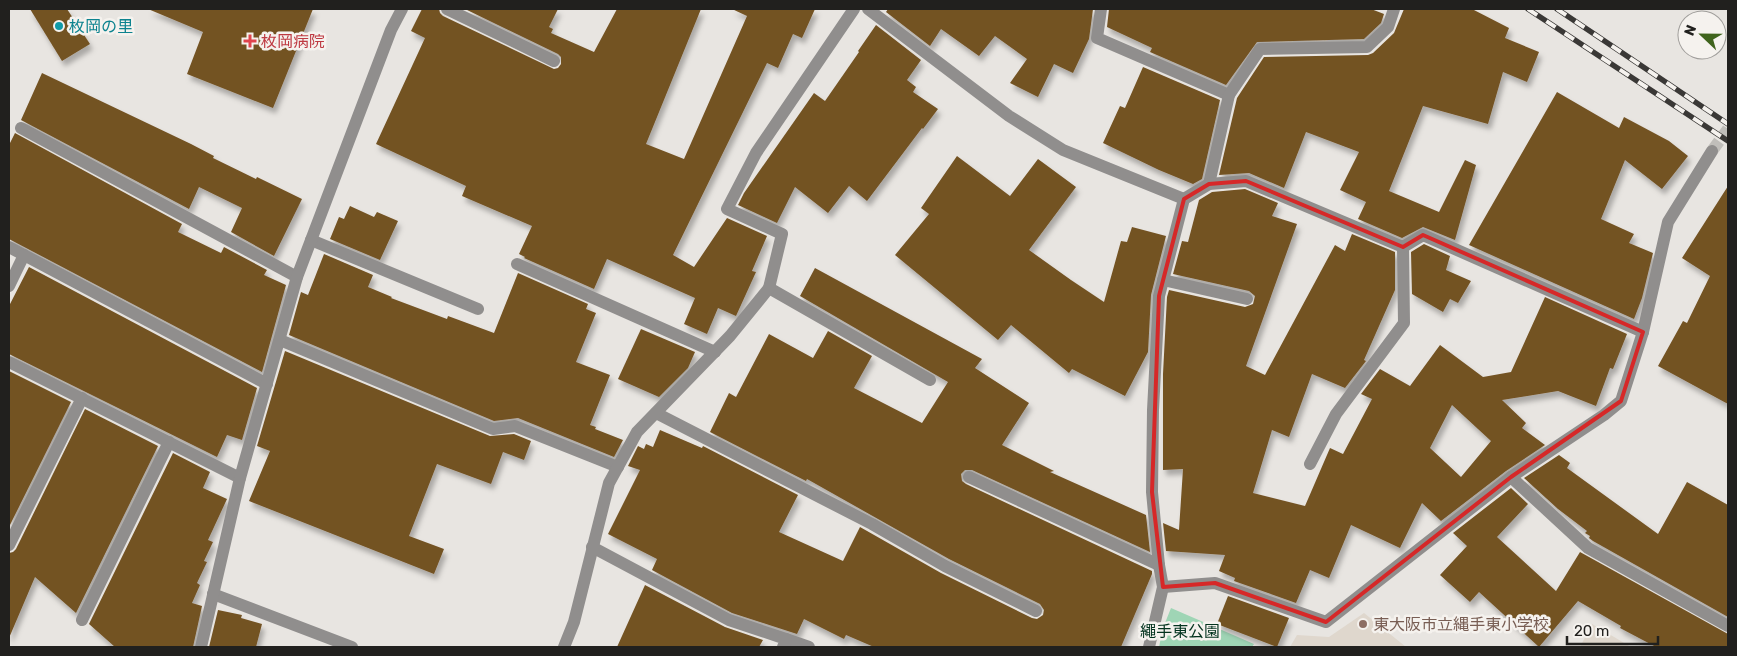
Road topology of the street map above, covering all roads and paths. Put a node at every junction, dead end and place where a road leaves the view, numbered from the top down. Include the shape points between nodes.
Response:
1 (402, 9) edge
2 (447, 9) edge
3 (854, 9) edge
4 (870, 9) edge
5 (1100, 9) edge
6 (1394, 9) edge
7 (554, 61) dead end
8 (1229, 95) junction
9 (21, 128) dead end
10 (1712, 151) tunnel mouth
11 (1209, 184) junction
12 (1184, 199) junction
13 (311, 240) junction
14 (9, 247) edge
15 (1403, 247) junction
16 (24, 255) junction
17 (517, 264) dead end
18 (297, 277) junction
19 (1163, 280) junction
20 (9, 286) edge
21 (769, 288) junction
22 (1247, 299) dead end
23 (478, 309) dead end
24 (1643, 332) junction
25 (280, 340) junction
26 (715, 352) junction
27 (9, 362) edge
28 (930, 380) dead end
29 (267, 384) junction
30 (82, 398) junction
31 (656, 413) junction
32 (169, 442) junction
33 (1310, 464) dead end
34 (618, 467) junction
35 (969, 477) dead end
36 (1511, 477) junction
37 (240, 478) junction
38 (9, 544) edge
39 (592, 547) junction
40 (1159, 565) junction
41 (1163, 587) junction
42 (214, 594) junction
43 (1036, 611) dead end
44 (82, 620) dead end
45 (1728, 626) edge
46 (784, 643) edge
47 (201, 647) edge
48 (352, 647) edge
49 (564, 647) edge
50 (809, 647) edge
51 (1149, 647) edge

1 - 13 street via 391,30
2 - 7 street
3 - 21 street via 756,153 727,209 782,234
4 - 12 street via 1009,116 1063,150
5 - 8 street via 1097,38
6 - 8 street via 1388,27 1367,47 1260,49
8 - 11 street
9 - 18 street
10 - 24 street via 1668,222
11 - 12 street
11 - 15 street via 1246,181
12 - 19 street
13 - 18 street
13 - 23 street
14 - 16 street
15 - 24 street via 1423,234
15 - 33 street via 1404,323 1336,414
16 - 20 street
16 - 29 street
17 - 26 street
18 - 25 street
19 - 22 street
19 - 40 street via 1158,296 1153,410 1152,492
21 - 26 street
21 - 28 street
24 - 36 street via 1621,401
25 - 29 street
25 - 34 street via 493,429 515,426
26 - 31 street
27 - 30 street
29 - 37 street
30 - 32 street
30 - 38 street
31 - 34 street via 637,432
31 - 43 street
32 - 37 street
32 - 44 street
34 - 39 street via 608,483
35 - 40 street
36 - 41 street via 1326,622 1215,584
36 - 45 street via 1588,548
37 - 42 street
39 - 46 street via 729,620
39 - 49 street via 574,622
40 - 41 street
41 - 51 street
42 - 47 street
42 - 48 street
46 - 50 street

